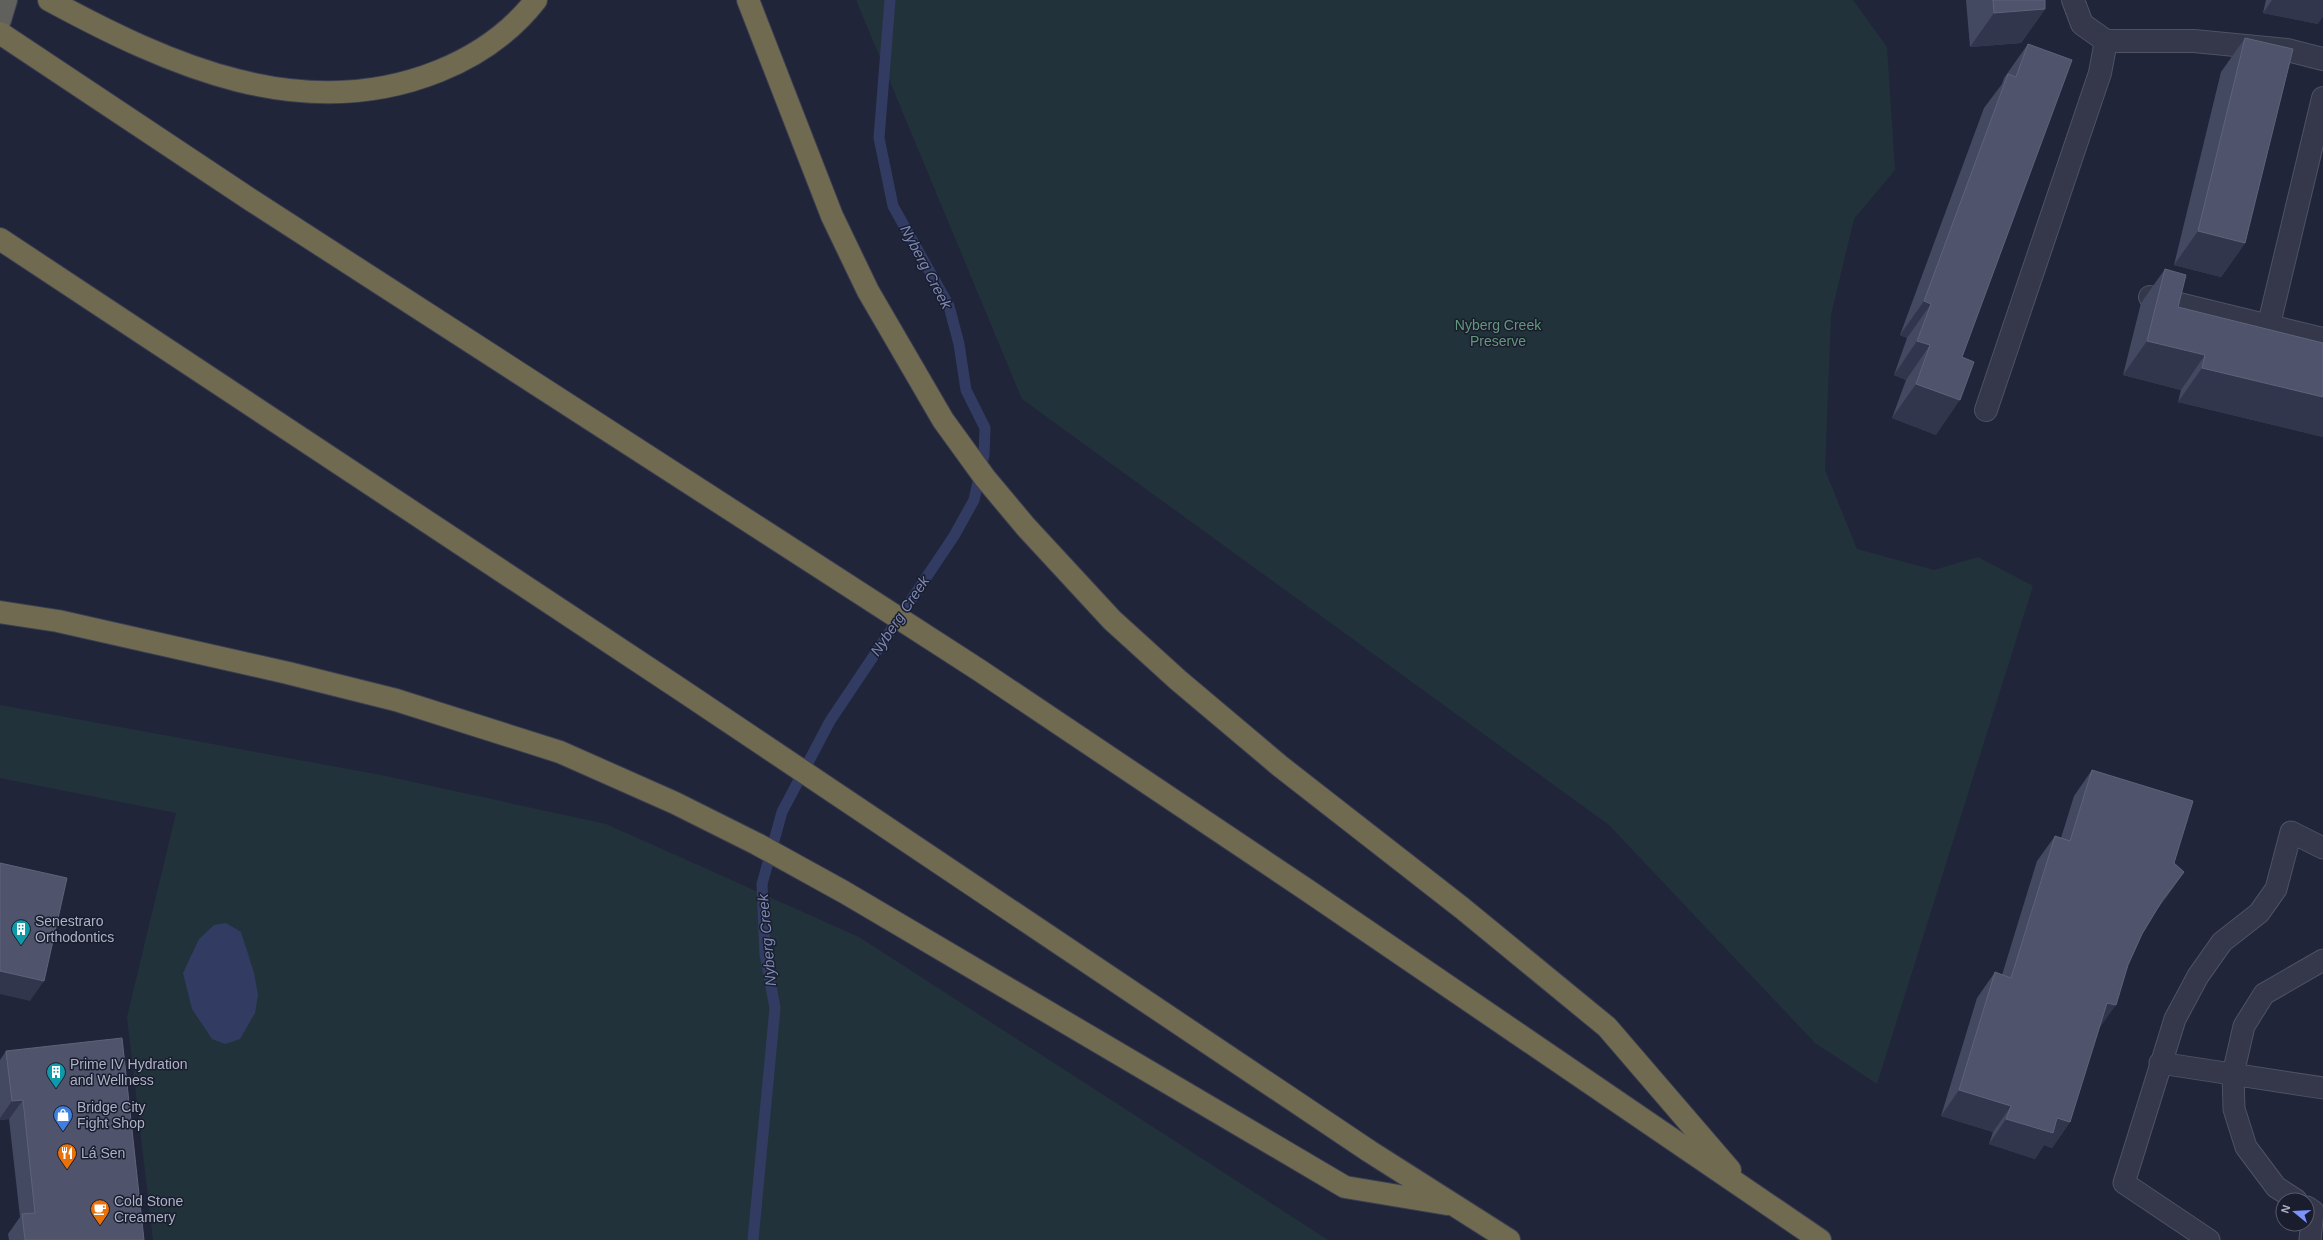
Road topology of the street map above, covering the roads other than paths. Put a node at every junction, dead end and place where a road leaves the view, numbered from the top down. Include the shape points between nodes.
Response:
1 (6, 0) edge
2 (49, 0) edge
3 (536, 0) edge
4 (748, 0) edge
5 (2073, 0) edge
6 (0, 20) edge
7 (0, 33) edge
8 (2106, 41) junction
9 (2323, 59) edge
10 (2323, 98) edge
11 (0, 239) edge
12 (2150, 297) dead end
13 (2269, 324) junction
14 (2323, 339) edge
15 (1986, 410) dead end
16 (0, 612) edge
17 (2323, 848) edge
18 (2323, 960) edge
19 (2160, 1063) junction
20 (2233, 1074) junction
21 (2323, 1088) edge
22 (1748, 1192) junction
23 (2284, 1192) edge
24 (1458, 1206) junction
25 (1510, 1240) edge
26 (1820, 1240) edge
27 (2209, 1240) edge

1 - 6 highway
2 - 3 highway via 176,62 219,76 280,90 316,92 368,90 404,84 463,61 504,33
4 - 22 highway via 832,216 868,291 943,420 995,490 1112,620 1178,680 1280,766 1462,908 1607,1027
5 - 8 street via 2082,24
7 - 22 highway via 251,200 979,670 1307,890
8 - 9 street via 2194,41 2287,50
8 - 15 street via 2100,72
10 - 13 street
11 - 24 highway via 680,689 1369,1151
12 - 13 street
13 - 14 street
16 - 24 highway via 58,621 304,677 396,700 560,752 675,803 758,844 1345,1187
17 - 19 lane via 2291,832 2276,889 2259,914 2222,942 2198,976 2175,1019
18 - 20 lane via 2264,994 2244,1026
19 - 20 lane
19 - 27 lane via 2124,1183
20 - 21 lane
20 - 23 lane via 2234,1109 2246,1147 2276,1187
22 - 26 highway
24 - 25 highway

